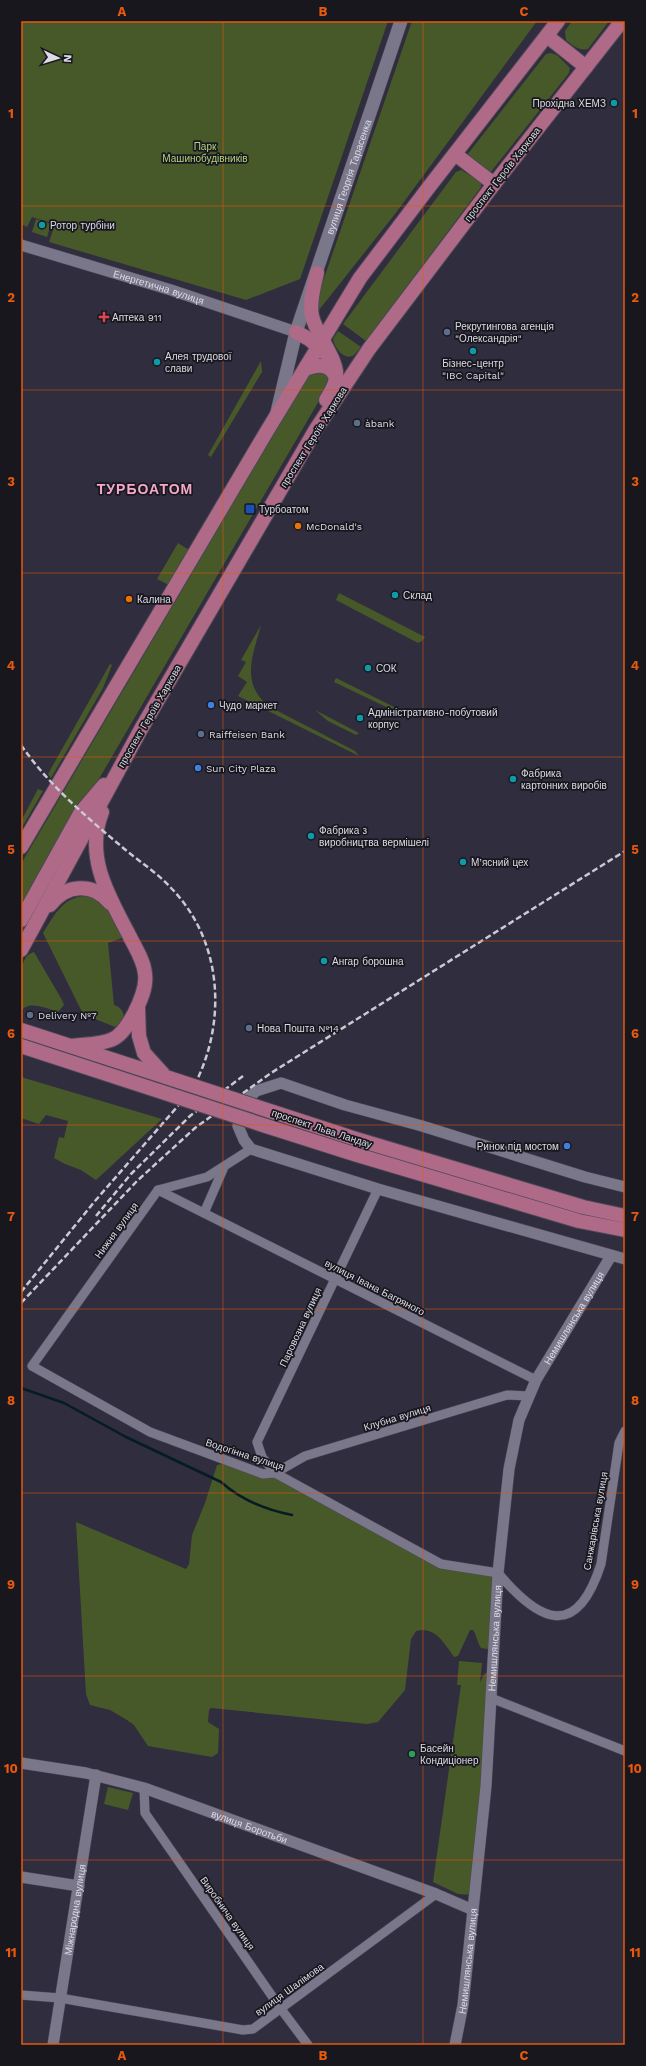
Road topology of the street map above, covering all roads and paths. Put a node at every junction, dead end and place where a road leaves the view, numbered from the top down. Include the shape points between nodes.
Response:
1 (401, 21) edge
2 (558, 21) edge
3 (622, 21) edge
4 (547, 36) junction
5 (586, 66) junction
6 (455, 154) junction
7 (494, 184) junction
8 (21, 245) edge
9 (317, 273) junction
10 (296, 332) junction
11 (320, 344) junction
12 (305, 369) junction
13 (336, 379) junction
14 (275, 420) junction
15 (316, 429) junction
16 (120, 767) junction
17 (21, 847) edge
18 (116, 909) junction
19 (21, 920) edge
20 (23, 945) edge
21 (138, 1007) junction
22 (21, 1030) edge
23 (21, 1046) edge
24 (71, 1046) junction
25 (166, 1077) junction
26 (251, 1150) junction
27 (224, 1167) junction
28 (625, 1187) edge
29 (378, 1189) junction
30 (158, 1190) junction
31 (204, 1213) junction
32 (625, 1216) edge
33 (625, 1230) edge
34 (611, 1256) junction
35 (625, 1259) edge
36 (335, 1279) junction
37 (32, 1366) joint
38 (536, 1380) junction
39 (529, 1396) junction
40 (625, 1431) edge
41 (275, 1473) junction
42 (498, 1573) junction
43 (491, 1698) junction
44 (625, 1751) edge
45 (21, 1762) edge
46 (96, 1775) junction
47 (144, 1788) junction
48 (21, 1877) edge
49 (79, 1886) junction
50 (436, 1894) junction
51 (473, 1910) junction
52 (21, 1996) edge
53 (60, 1998) junction
54 (281, 2009) junction
55 (52, 2045) edge
56 (308, 2045) edge
57 (455, 2045) edge

1 - 9 main road, вулиця Георгія Тарасенка
2 - 4 main road
3 - 5 main road, проспект Героїв Харкова
4 - 5 main road
4 - 6 main road
5 - 7 main road, проспект Героїв Харкова
6 - 7 main road
6 - 11 main road via 370,263
7 - 15 main road, проспект Героїв Харкова via 369,349
8 - 10 street, Енергетична вулиця via 171,290
9 - 10 main road, вулиця Георгія Тарасенка
9 - 11 main road via 311,311
10 - 11 main road
10 - 14 main road, вулиця Георгія Тарасенка
11 - 12 main road
11 - 13 main road via 332,360
12 - 13 main road via 315,365 324,366 333,371
12 - 14 main road
13 - 15 main road
14 - 17 main road
15 - 16 main road, проспект Героїв Харкова
16 - 18 main road via 99,820 95,839 99,870
16 - 19 main road via 81,812
16 - 20 main road, проспект Героїв Харкова
18 - 20 main road via 95,890 82,888 65,891 54,900
18 - 21 main road via 144,966 145,985
21 - 24 main road via 126,1026 113,1039
21 - 25 main road via 139,1036 144,1053
22 - 24 main road, проспект Льва Ландау
23 - 33 main road, проспект Льва Ландау, bridge via 354,1154 579,1221
24 - 25 main road, проспект Льва Ландау
25 - 32 main road, проспект Льва Ландау, bridge via 364,1141 582,1207
26 - 27 street
26 - 28 street via 238,1126 241,1110 256,1091 281,1083 345,1105
26 - 29 street
27 - 30 street via 207,1177
27 - 31 street
29 - 34 street
29 - 36 street, Паровозна вулиця
30 - 31 street, вулиця Івана Багряного
30 - 37 street, Нижня вулиця
31 - 36 street, вулиця Івана Багряного
34 - 35 street
34 - 38 street, Немишлянська вулиця
36 - 38 street, вулиця Івана Багряного
36 - 41 street, Паровозна вулиця via 257,1442 262,1457
37 - 41 street, Водогінна вулиця via 150,1432 263,1474
38 - 39 street, Немишлянська вулиця
39 - 41 street, Клубна вулиця via 507,1395 305,1456
39 - 42 street, Немишлянська вулиця via 519,1420 509,1469
40 - 42 street, Санжарівська вулиця via 619,1442 601,1564 589,1595 579,1608 562,1616 552,1616 514,1592
41 - 42 street, Водогінна вулиця via 441,1564
42 - 43 street, Немишлянська вулиця
43 - 44 street
43 - 51 street, Немишлянська вулиця via 486,1786
45 - 46 street, вулиця Боротьби
46 - 47 street, вулиця Боротьби
46 - 49 street, Міжнародна вулиця
47 - 50 street, вулиця Боротьби
47 - 54 street, Виробнича вулиця via 145,1814
48 - 49 street
49 - 53 street, Міжнародна вулиця
50 - 51 street, вулиця Боротьби
50 - 54 street, вулиця Шалімова
51 - 57 street, Немишлянська вулиця via 463,2005
52 - 53 street, вулиця Шалімова
53 - 54 street, вулиця Шалімова via 243,2030 253,2028
53 - 55 street, Міжнародна вулиця
54 - 56 street, Виробнича вулиця

